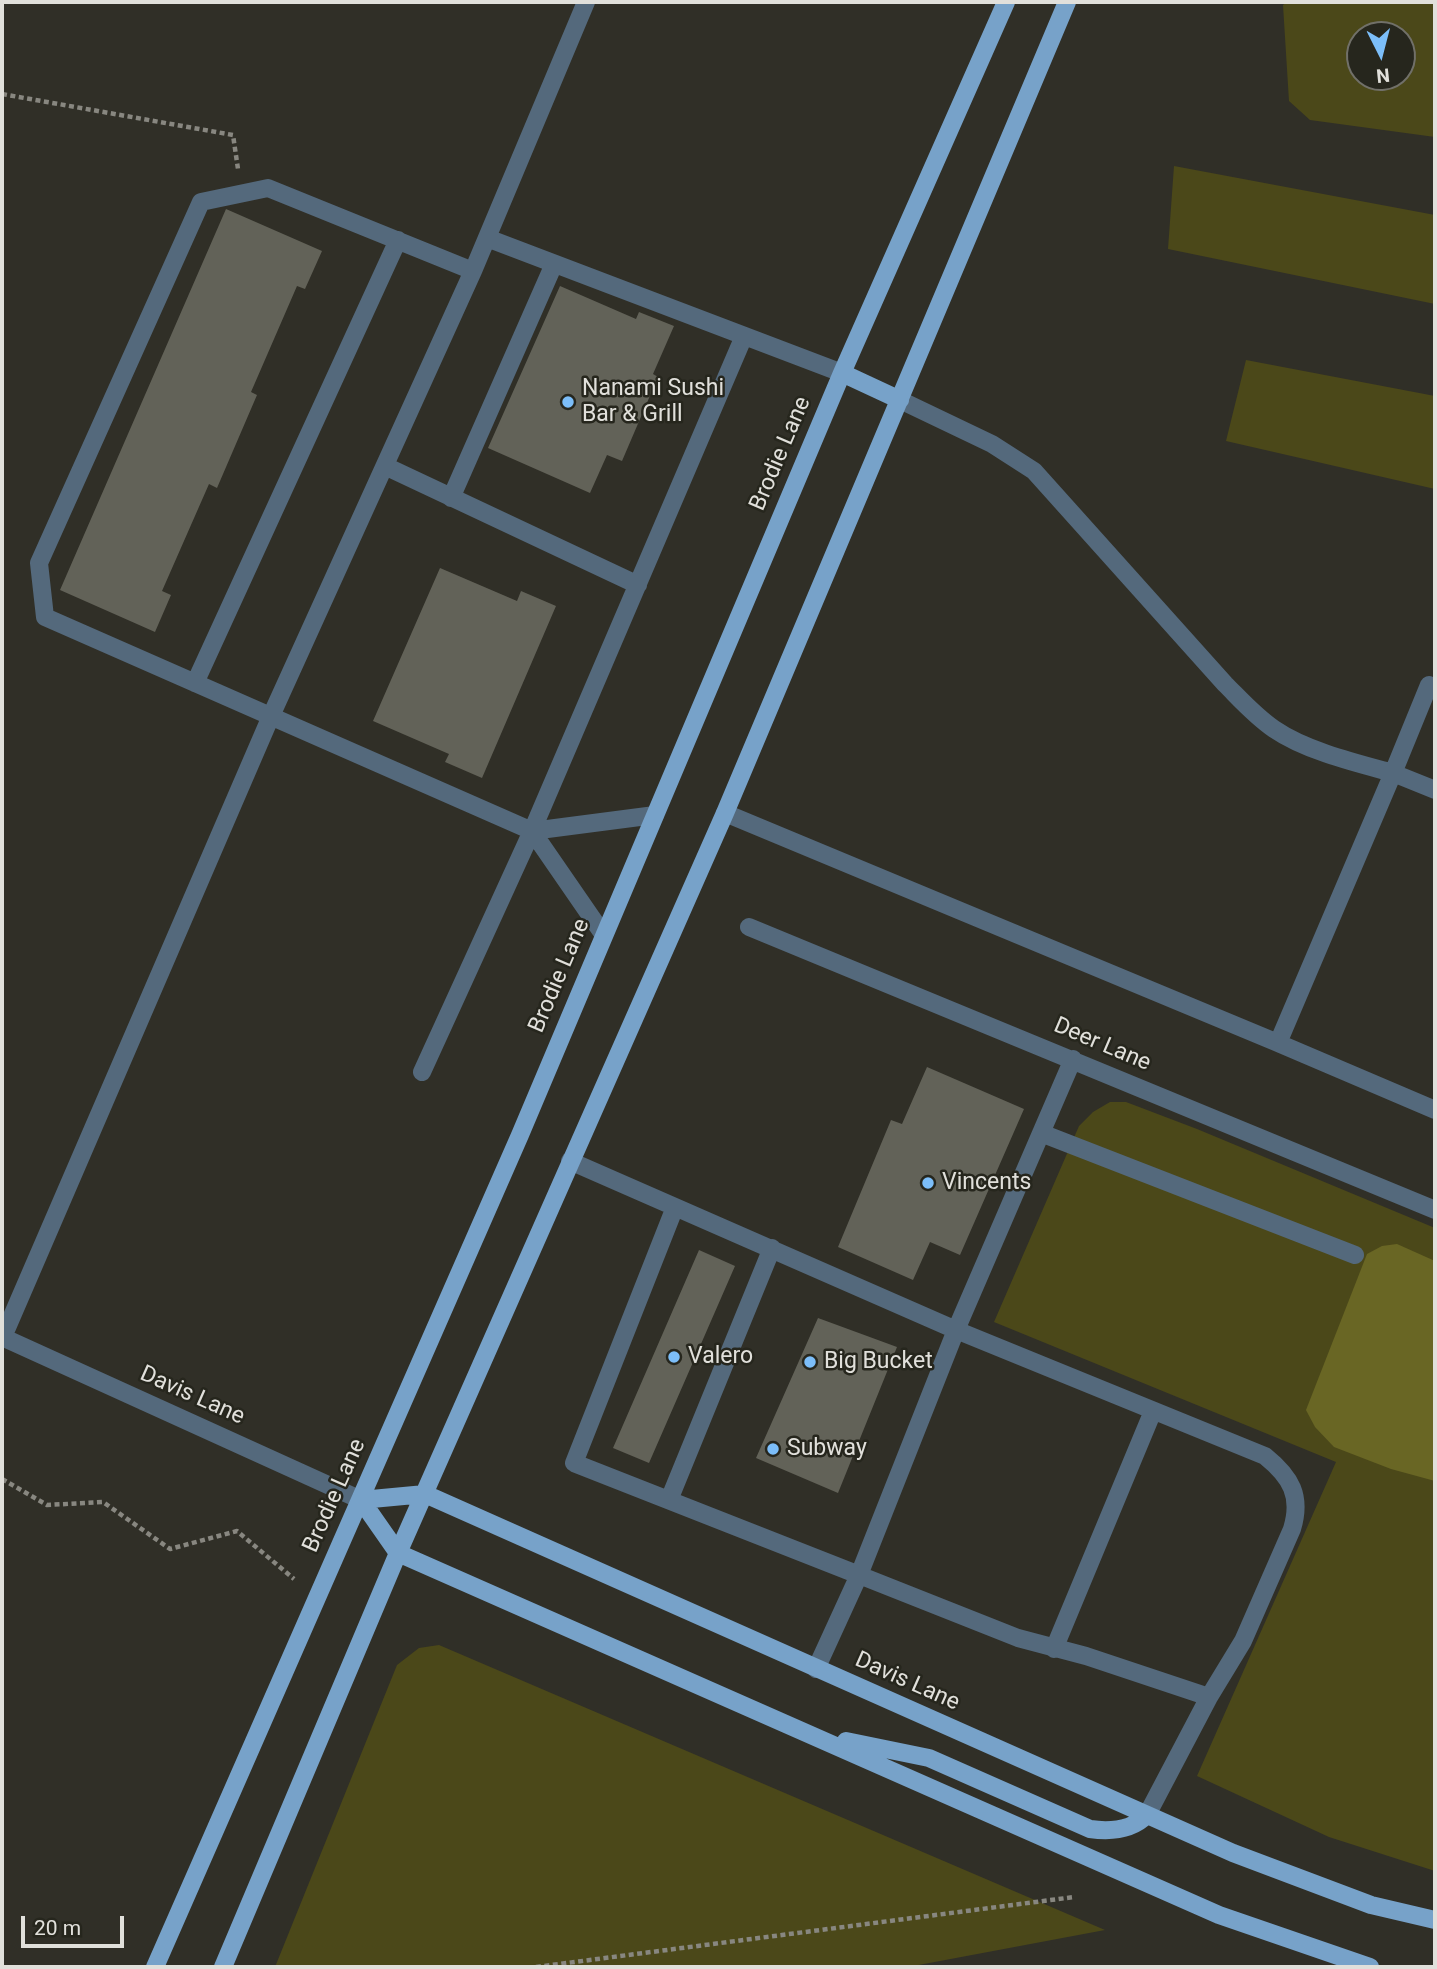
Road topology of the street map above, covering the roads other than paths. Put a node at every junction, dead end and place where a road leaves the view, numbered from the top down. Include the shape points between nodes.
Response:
1 (586, 2) edge
2 (1004, 2) edge
3 (1067, 2) edge
4 (487, 238) junction
5 (398, 240) junction
6 (554, 264) junction
7 (473, 271) junction
8 (744, 336) junction
9 (842, 373) junction
10 (900, 400) junction
11 (385, 466) junction
12 (451, 498) junction
13 (638, 585) junction
14 (195, 683) junction
15 (1435, 688) edge
16 (271, 716) junction
17 (1393, 773) junction
18 (1435, 790) edge
19 (726, 813) junction
20 (655, 815) junction
21 (532, 831) junction
22 (750, 927) dead end
23 (603, 934) junction
24 (1278, 1043) junction
25 (1073, 1059) junction
26 (422, 1072) dead end
27 (1435, 1110) edge
28 (1041, 1133) junction
29 (570, 1161) junction
30 (675, 1207) junction
31 (1435, 1210) edge
32 (772, 1248) junction
33 (1355, 1255) dead end
34 (956, 1330) junction
35 (3, 1337) edge
36 (1153, 1410) junction
37 (425, 1494) junction
38 (361, 1500) junction
39 (669, 1500) junction
40 (398, 1553) junction
41 (859, 1575) junction
42 (1054, 1649) junction
43 (816, 1669) junction
44 (1209, 1697) junction
45 (812, 1734) junction
46 (1147, 1815) junction
47 (1435, 1920) edge
48 (155, 1967) edge
49 (223, 1967) edge
50 (1370, 1967) edge

1 - 4 street
2 - 9 main road, Brodie Lane
3 - 10 main road
4 - 6 street
4 - 7 street
5 - 7 street
5 - 14 street
5 - 14 street via 268,188 201,202 39,563 45,617
6 - 8 street
6 - 12 street
7 - 11 street
8 - 9 street
8 - 13 street
9 - 10 main road
9 - 20 main road, Brodie Lane
10 - 17 street via 992,444 1034,471 1234,693 1277,731
10 - 19 main road
11 - 12 street
11 - 16 street
12 - 13 street
13 - 21 street
14 - 16 street
15 - 17 street via 1429,685
16 - 21 street
16 - 35 street
17 - 18 street
17 - 24 street
19 - 24 street
19 - 29 main road
20 - 21 street
20 - 23 main road, Brodie Lane
21 - 23 street
21 - 26 street
22 - 25 street, Deer Lane
23 - 38 main road, Brodie Lane
24 - 27 street
25 - 28 street
25 - 31 street, Deer Lane
28 - 33 street
28 - 34 street
29 - 30 street
29 - 37 main road
30 - 32 street
30 - 39 street via 574,1463
32 - 34 street
32 - 39 street
34 - 36 street
34 - 41 street
35 - 38 street, Davis Lane
36 - 42 street
36 - 44 street via 1265,1456 1282,1470 1298,1510 1242,1641
37 - 38 main road, Davis Lane
37 - 40 main road
37 - 43 main road, Davis Lane
38 - 40 main road
38 - 48 main road, Brodie Lane
39 - 41 street
40 - 45 main road
40 - 49 main road
41 - 42 street
41 - 43 street
42 - 44 street
43 - 46 main road, Davis Lane
44 - 46 street
45 - 46 main road via 929,1758 1090,1829 1137,1825
45 - 50 main road via 1219,1915
46 - 47 main road, Davis Lane via 1371,1905

